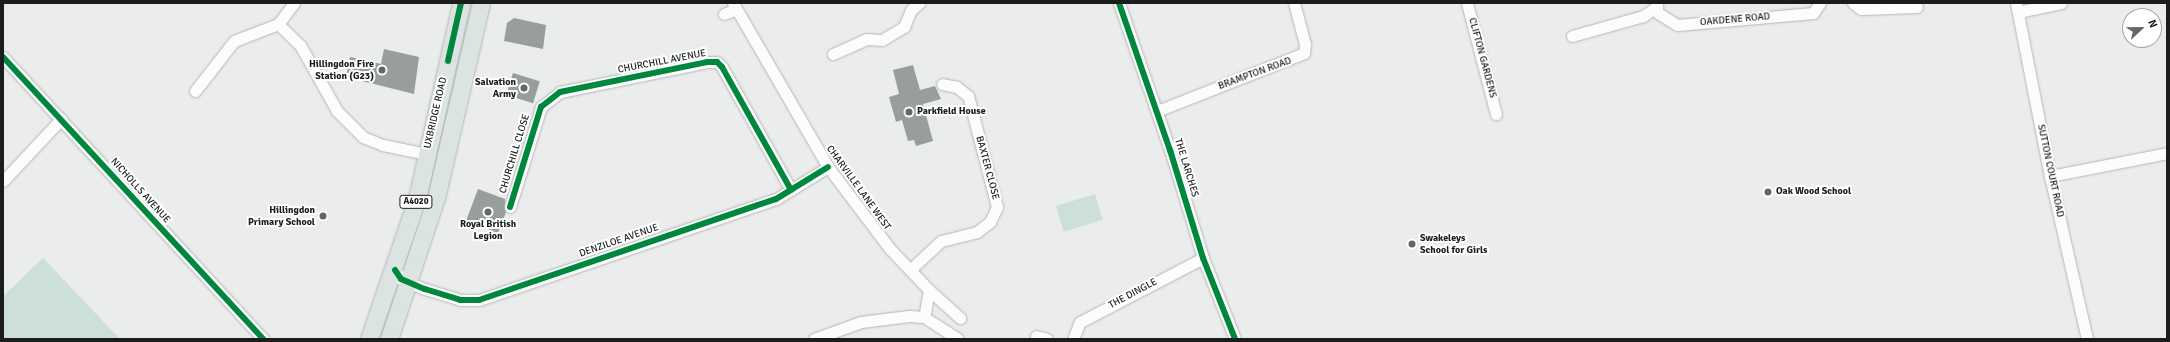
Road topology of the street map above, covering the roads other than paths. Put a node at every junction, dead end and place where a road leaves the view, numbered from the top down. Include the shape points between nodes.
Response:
1 (294, 3) edge
2 (461, 3) edge
3 (481, 3) edge
4 (919, 3) edge
5 (1119, 3) edge
6 (1294, 3) edge
7 (1467, 3) edge
8 (1820, 3) edge
9 (1853, 3) edge
10 (2061, 3) edge
11 (1656, 5) edge
12 (734, 6) edge
13 (1917, 8) dead end
14 (2017, 8) edge
15 (724, 14) dead end
16 (278, 24) junction
17 (1572, 36) dead end
18 (834, 54) dead end
19 (3, 57) edge
20 (942, 84) dead end
21 (195, 91) dead end
22 (540, 107) joint
23 (1157, 111) junction
24 (1496, 114) dead end
25 (61, 119) junction
26 (2167, 153) edge
27 (427, 154) junction
28 (828, 166) junction
29 (2050, 176) junction
30 (3, 182) edge
31 (791, 190) junction
32 (436, 198) junction
33 (417, 199) junction
34 (510, 207) dead end
35 (1203, 258) junction
36 (395, 270) junction
37 (912, 270) junction
38 (409, 283) junction
39 (929, 290) junction
40 (924, 317) junction
41 (960, 318) dead end
42 (1036, 336) dead end
43 (263, 339) edge
44 (369, 339) edge
45 (389, 339) edge
46 (814, 339) edge
47 (958, 339) edge
48 (1047, 339) edge
49 (1073, 339) edge
50 (1235, 339) edge
51 (2087, 339) edge

1 - 16 street
2 - 27 main road, UXBRIDGE ROAD / A4020
3 - 32 main road, UXBRIDGE ROAD / A4020
4 - 18 street via 911,10 904,28 882,40 866,39
5 - 23 street, THE LARCHES
6 - 23 street, BRAMPTON ROAD via 1305,44 1304,53
7 - 24 street, CLIFTON GARDENS
8 - 11 street, OAKDENE ROAD via 1813,13 1677,25 1658,13
9 - 13 street via 1861,9
10 - 14 street
11 - 17 street via 1643,16
12 - 15 street, CHARVILLE LANE WEST
12 - 28 street, CHARVILLE LANE WEST
14 - 29 street, SUTTON COURT ROAD
16 - 21 street via 234,41
16 - 27 street via 300,45 337,111 363,137 383,145
19 - 25 street, NICHOLLS AVENUE
20 - 37 street, BAXTER CLOSE via 957,87 968,96 997,207 990,222 982,229 941,241
22 - 31 street, CHURCHILL AVENUE via 560,92 717,62
22 - 34 street, CHURCHILL CLOSE
23 - 35 street, THE LARCHES
25 - 30 street
25 - 43 street, NICHOLLS AVENUE
26 - 29 street
27 - 33 main road, UXBRIDGE ROAD / A4020
28 - 31 street, DENZILOE AVENUE
28 - 37 street, CHARVILLE LANE WEST via 890,249
29 - 51 street, SUTTON COURT ROAD
31 - 38 street, DENZILOE AVENUE via 776,199 479,300 460,300
32 - 33 street via 428,195
32 - 38 main road, UXBRIDGE ROAD / A4020
33 - 36 main road, UXBRIDGE ROAD / A4020
35 - 49 street, THE DINGLE via 1080,322
35 - 50 street, THE LARCHES
36 - 38 street
36 - 44 main road, UXBRIDGE ROAD / A4020
37 - 39 street, CHARVILLE LANE WEST
38 - 45 main road, UXBRIDGE ROAD / A4020
39 - 40 street
39 - 41 street, CHARVILLE LANE WEST
40 - 46 street via 888,317
40 - 47 street
42 - 48 street

